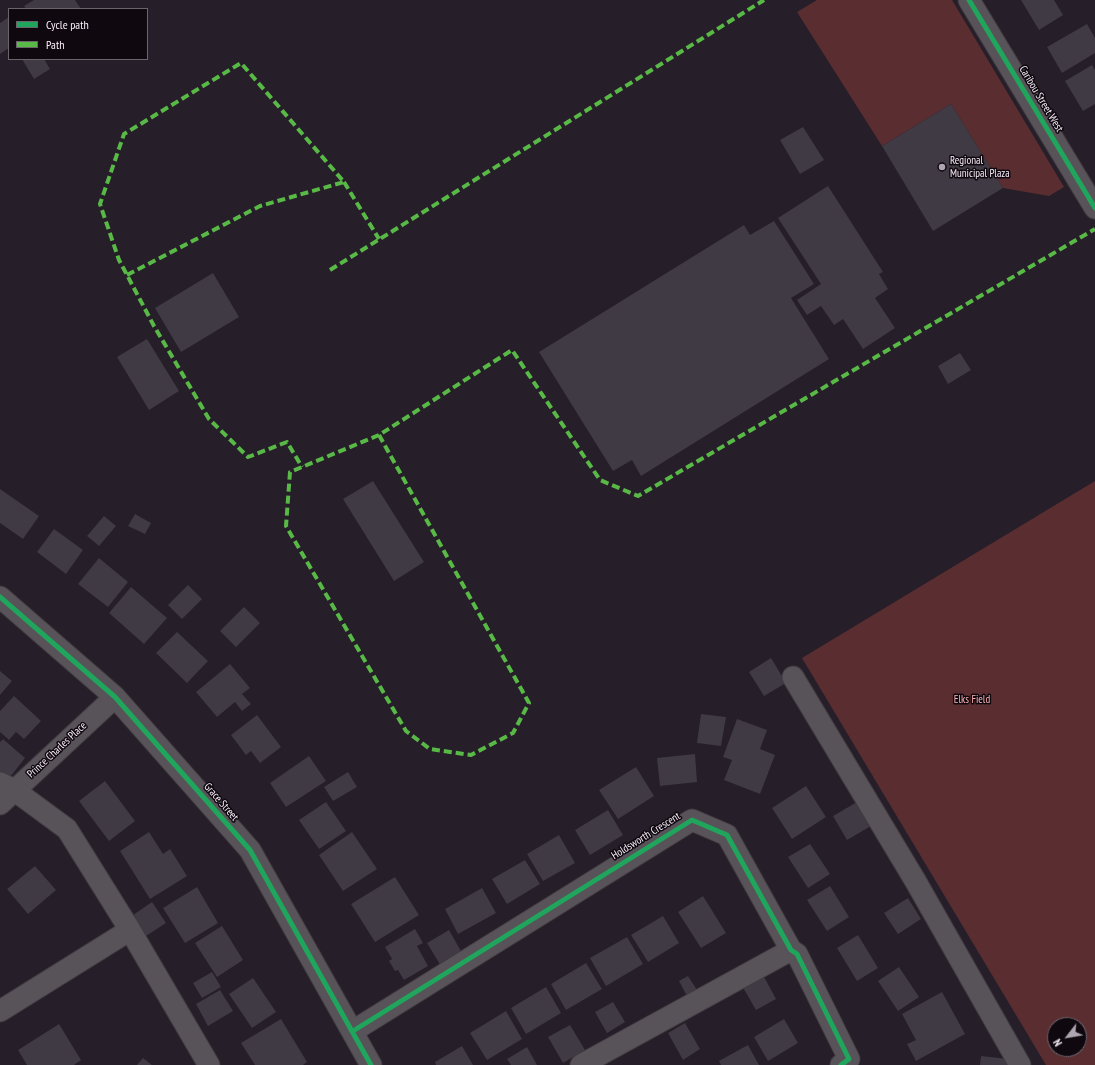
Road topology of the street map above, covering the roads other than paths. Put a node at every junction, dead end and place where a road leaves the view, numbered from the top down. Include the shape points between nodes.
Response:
1 (969, 0) edge
2 (1094, 204) edge
3 (0, 597) edge
4 (793, 677) dead end
5 (115, 697) junction
6 (5, 792) edge
7 (130, 930) junction
8 (791, 950) junction
9 (0, 1011) edge
10 (353, 1031) junction
11 (209, 1065) edge
12 (371, 1065) edge
13 (581, 1065) edge
14 (841, 1065) edge
15 (1020, 1065) edge

1 - 2 street, Caribou Street West
3 - 5 street, Grace Street
4 - 15 street via 916,882
5 - 6 street, Prince Charles Place
5 - 10 street, Grace Street via 250,850
6 - 7 street via 67,829
7 - 9 street
7 - 11 street
8 - 10 street, Holdsworth Crescent via 727,835 692,820
8 - 13 street
8 - 14 street, Holdsworth Crescent via 797,954 849,1059
10 - 12 street, Grace Street

